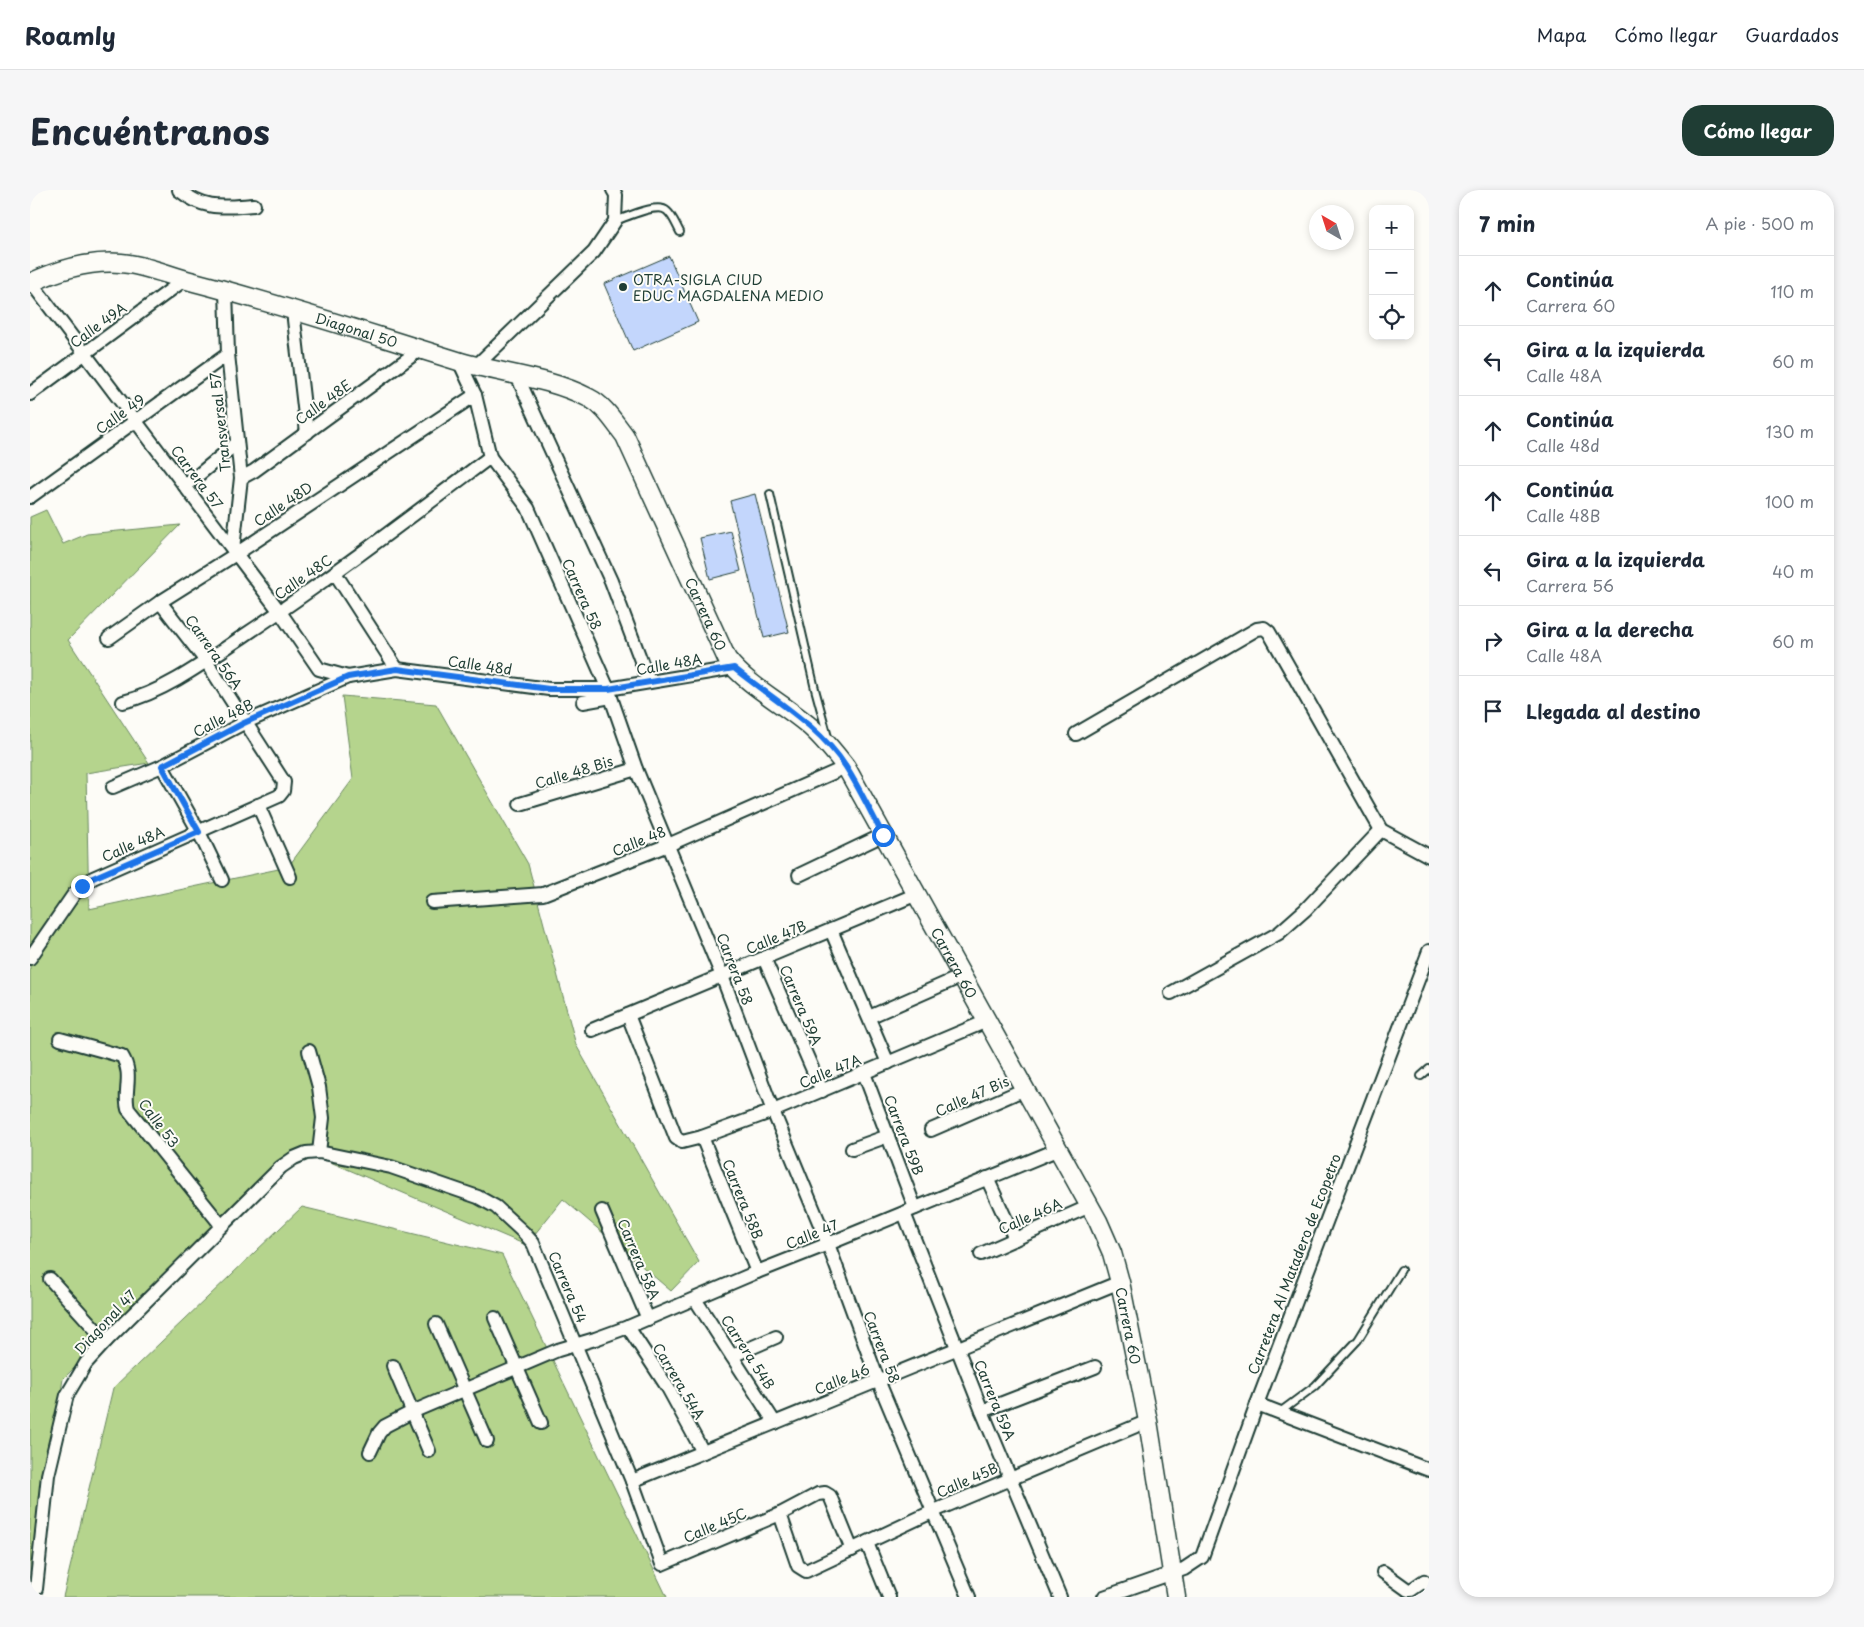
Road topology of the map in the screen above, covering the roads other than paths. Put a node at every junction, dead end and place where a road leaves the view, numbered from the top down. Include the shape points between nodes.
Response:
1 (179, 190) edge
2 (613, 190) edge
3 (254, 205) dead end
4 (615, 221) junction
5 (680, 232) dead end
6 (184, 280) junction
7 (30, 282) edge
8 (226, 290) junction
9 (293, 311) junction
10 (421, 349) junction
11 (85, 353) junction
12 (228, 354) junction
13 (459, 361) junction
14 (476, 366) junction
15 (517, 376) junction
16 (30, 394) edge
17 (475, 394) junction
18 (590, 399) joint
19 (136, 421) junction
20 (307, 433) junction
21 (237, 443) junction
22 (490, 457) junction
23 (241, 478) junction
24 (185, 486) junction
25 (770, 494) dead end
26 (30, 497) edge
27 (234, 552) junction
28 (335, 573) junction
29 (160, 602) junction
30 (280, 612) junction
31 (109, 638) dead end
32 (206, 661) junction
33 (734, 668) junction
34 (397, 669) junction
35 (348, 677) junction
36 (649, 682) junction
37 (610, 693) junction
38 (123, 702) dead end
39 (583, 702) dead end
40 (244, 723) junction
41 (1076, 734) dead end
42 (831, 748) junction
43 (162, 766) junction
44 (846, 767) junction
45 (636, 769) junction
46 (113, 787) dead end
47 (279, 796) joint
48 (520, 804) dead end
49 (258, 805) junction
50 (1381, 830) junction
51 (199, 832) junction
52 (883, 835) junction
53 (668, 845) junction
54 (1429, 856) edge
55 (799, 875) dead end
56 (290, 877) dead end
57 (222, 880) dead end
58 (916, 894) junction
59 (432, 902) dead end
60 (831, 930) junction
61 (30, 958) edge
62 (764, 958) junction
63 (1428, 958) edge
64 (722, 976) junction
65 (962, 976) junction
66 (1171, 993) dead end
67 (628, 1015) junction
68 (869, 1017) junction
69 (987, 1022) junction
70 (592, 1030) dead end
71 (60, 1039) dead end
72 (309, 1051) dead end
73 (888, 1063) junction
74 (1429, 1069) edge
75 (864, 1073) junction
76 (1421, 1076) dead end
77 (1025, 1089) junction
78 (822, 1091) junction
79 (772, 1111) junction
80 (931, 1130) dead end
81 (888, 1136) junction
82 (702, 1137) junction
83 (852, 1149) dead end
84 (1058, 1149) junction
85 (319, 1152) junction
86 (987, 1178) junction
87 (1090, 1206) junction
88 (910, 1210) junction
89 (602, 1211) dead end
90 (221, 1226) junction
91 (1015, 1239) junction
92 (828, 1244) junction
93 (981, 1254) dead end
94 (1401, 1270) dead end
95 (756, 1272) junction
96 (50, 1278) dead end
97 (1120, 1282) junction
98 (695, 1299) junction
99 (495, 1318) dead end
100 (648, 1319) junction
101 (436, 1324) dead end
102 (628, 1327) junction
103 (776, 1338) dead end
104 (106, 1340) junction
105 (576, 1344) junction
106 (958, 1349) junction
107 (732, 1356) junction
108 (393, 1366) dead end
109 (1094, 1367) dead end
110 (516, 1368) junction
111 (878, 1380) junction
112 (465, 1389) junction
113 (1257, 1404) junction
114 (982, 1411) junction
115 (412, 1412) junction
116 (1280, 1412) junction
117 (1148, 1421) junction
118 (541, 1423) dead end
119 (776, 1423) junction
120 (487, 1441) dead end
121 (429, 1451) dead end
122 (370, 1452) dead end
123 (703, 1452) junction
124 (1429, 1470) edge
125 (1010, 1478) junction
126 (632, 1481) junction
127 (934, 1511) junction
128 (780, 1514) junction
129 (867, 1543) junction
130 (852, 1550) junction
131 (662, 1564) joint
132 (1383, 1572) dead end
133 (1172, 1574) junction
134 (1429, 1585) edge
135 (36, 1589) dead end
136 (889, 1597) edge
137 (969, 1597) edge
138 (1060, 1597) edge
139 (1104, 1597) edge
140 (1176, 1597) edge

1 - 3 street via 206,206
2 - 4 street via 616,196
4 - 5 lane via 661,208 668,212
4 - 14 street via 594,252
6 - 7 street, Diagonal 50 via 152,268 120,263 76,266
6 - 8 street, Diagonal 50
6 - 11 street, Calle 49A
7 - 11 street, Carrera 57
8 - 9 street, Diagonal 50
8 - 12 street, Transversal 57
9 - 10 street, Diagonal 50
9 - 20 street
10 - 13 street, Diagonal 50
10 - 20 street, Calle 48E
11 - 16 street, Calle 49A
11 - 19 street, Carrera 57
12 - 19 street, Calle 49
12 - 21 street, Transversal 57
13 - 14 street, Diagonal 50
13 - 17 street, Carrera 58
14 - 15 street, Diagonal 50
15 - 18 street, Diagonal 50 via 565,387
15 - 36 street via 611,581
17 - 22 street, Carrera 58
17 - 27 street, Calle 48D
18 - 33 street, Carrera 60 via 606,410 625,436 727,659
19 - 24 street, Carrera 57
19 - 26 street, Calle 49
20 - 23 street, Calle 48E
21 - 23 street, Transversal 57
21 - 24 street
22 - 28 street, Calle 48C
22 - 37 street, Carrera 58 via 528,508
23 - 27 street, Transversal 57
24 - 27 street, Carrera 57
25 - 42 lane
27 - 29 street, Calle 48D
27 - 30 street, Carrera 57
28 - 30 street, Calle 48C
28 - 34 street
29 - 31 street, Calle 48D
29 - 32 street, Carrera 56A
30 - 32 street, Calle 48C
30 - 35 street, Carrera 57 via 319,669
32 - 38 street, Calle 48C via 143,697
32 - 40 street, Carrera 56A
33 - 36 street, Calle 48A
33 - 42 street, Carrera 60 via 808,725
34 - 35 street, Calle 48d
34 - 37 street, Calle 48d via 549,689
35 - 40 street, Calle 48B
36 - 37 street, Calle 48A
37 - 39 street
37 - 45 street, Carrera 58
40 - 43 street, Calle 48B
40 - 47 street, Carrera 56A via 284,782
41 - 50 street via 1257,629 1264,628
42 - 44 street, Carrera 60
43 - 46 street, Calle 48B
43 - 51 street
44 - 52 street, Carrera 60
44 - 53 street, Calle 48
45 - 48 street, Calle 48 Bis
45 - 53 street, Carrera 58
47 - 49 street, Calle 48A
49 - 51 street, Calle 48A
49 - 56 street
50 - 54 street
50 - 66 street via 1305,910 1278,933
51 - 57 street
51 - 61 street, Calle 48A via 93,878 82,886
52 - 55 street
52 - 58 street, Carrera 60
53 - 59 street, Calle 48 via 543,894
53 - 64 street, Carrera 58
58 - 60 street, Calle 47B
58 - 65 street, Carrera 60
60 - 62 street, Calle 47B
60 - 68 street
62 - 64 street, Calle 47B
62 - 78 street, Carrera 59A
63 - 113 street, Carretera Al Matadero de Ecopetro
64 - 67 street, Calle 47B
64 - 79 street, Carrera 58
65 - 68 street
65 - 69 street, Carrera 60
67 - 70 street, Calle 47B
67 - 82 street, Calle 47A via 676,1138 682,1142
68 - 73 street
69 - 73 street, Calle 47A
69 - 77 street, Carrera 60
71 - 90 street, Calle 53 via 122,1056 128,1074 128,1109
72 - 85 street via 323,1118
73 - 75 street, Calle 47A
74 - 76 lane
75 - 78 street, Calle 47A
75 - 81 street, Carrera 59B
77 - 80 street, Calle 47 Bis
77 - 84 street, Carrera 60
78 - 79 street, Calle 47A
79 - 82 street, Calle 47A
79 - 92 street, Carrera 58
81 - 83 street
81 - 88 street, Carrera 59B
82 - 95 street, Carrera 58B
84 - 86 street, Calle 47
84 - 87 street, Carrera 60
85 - 90 street, Diagonal 47 via 306,1153 281,1167
85 - 105 street, Carrera 54 via 391,1167 478,1197 496,1207 533,1243
86 - 88 street, Calle 47
86 - 91 street
87 - 91 street, Calle 46A
87 - 97 street, Carrera 60 via 1112,1253
88 - 92 street, Calle 47
88 - 106 street, Carrera 59A
89 - 100 street, Carrera 58A
90 - 104 street, Diagonal 47
91 - 93 street, Calle 46A
92 - 95 street, Calle 47
92 - 111 street, Carrera 58
94 - 116 lane via 1358,1340 1315,1386
95 - 98 street, Calle 47
96 - 104 street
97 - 106 street, Calle 46
97 - 117 street, Carrera 60
98 - 100 street, Calle 47
98 - 107 street, Carrera 54B
99 - 110 street
100 - 102 street, Calle 47
101 - 112 street
102 - 105 street, Calle 47
102 - 123 street, Carrera 54A via 668,1388
103 - 107 street
104 - 135 street, Diagonal 47 via 86,1363 67,1395 48,1475
105 - 110 street, Calle 47
105 - 126 street, Carrera 54
106 - 111 street, Calle 46
106 - 114 street, Carrera 59A
107 - 119 street, Carrera 54B
108 - 115 street
109 - 114 street
110 - 112 street, Calle 47
110 - 118 street
111 - 119 street, Calle 46
111 - 127 street, Carrera 58
112 - 115 street, Calle 47
112 - 120 street
113 - 116 street
113 - 133 street, Carretera Al Matadero de Ecopetro via 1202,1557
114 - 125 street, Carrera 59A
115 - 121 street
115 - 122 street, Calle 47 via 385,1426
116 - 124 street
117 - 125 street, Calle 45B
117 - 133 street, Carrera 60
119 - 123 street, Calle 46
123 - 126 street, Calle 46
125 - 127 street, Calle 45B
125 - 138 street, Carrera 59A
126 - 131 street, Carrera 54
127 - 129 street, Calle 45B
127 - 137 street, Carrera 58
128 - 130 street, Calle 45C via 818,1494 830,1496
128 - 130 street, Calle 45B via 801,1569 806,1571
128 - 131 street, Calle 45C
129 - 130 street, Calle 45B
129 - 136 street
132 - 134 street via 1408,1590 1424,1581
133 - 139 street, Carretera Al Matadero de Ecopetro
133 - 140 street, Carrera 60

